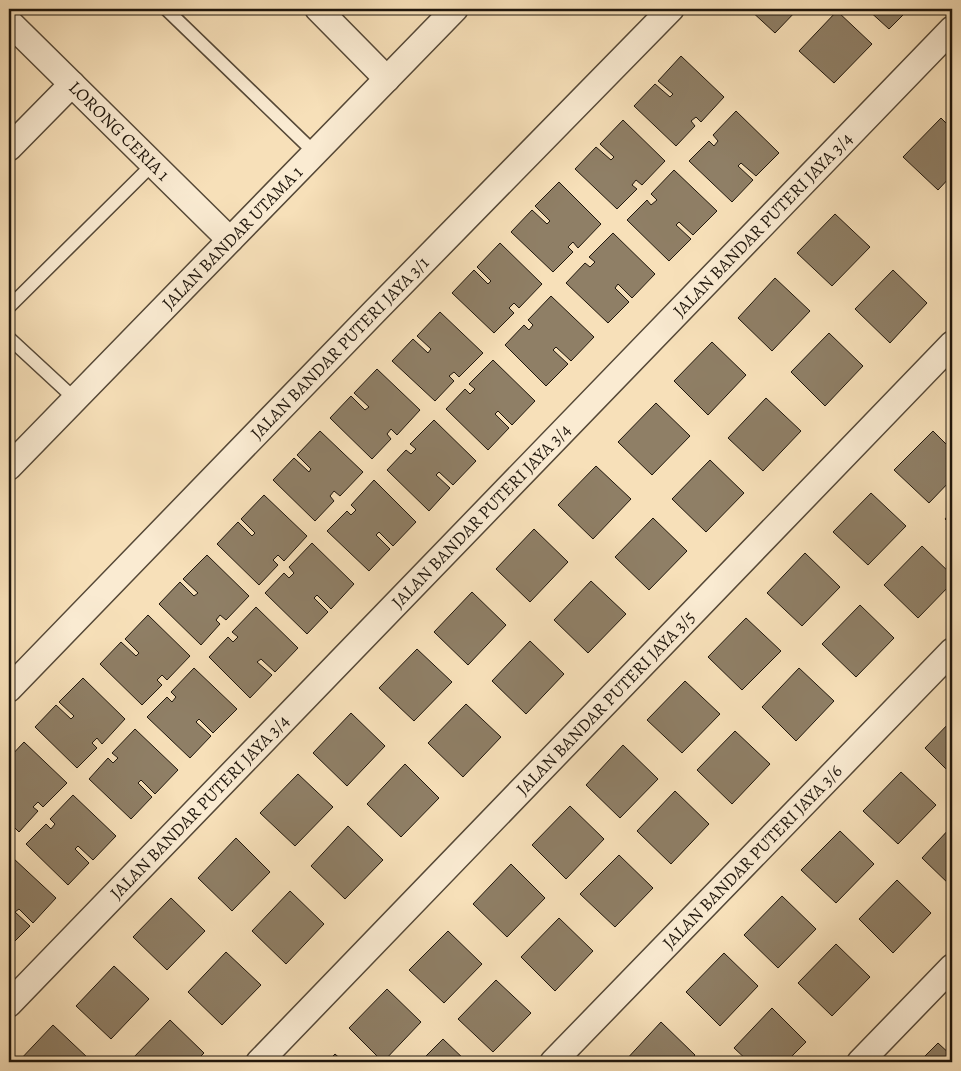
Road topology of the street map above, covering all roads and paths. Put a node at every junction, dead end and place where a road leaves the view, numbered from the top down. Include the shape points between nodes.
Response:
1 (166, 9) edge
2 (318, 9) edge
3 (456, 9) edge
4 (671, 9) edge
5 (9, 22) edge
6 (952, 29) edge
7 (387, 79) junction
8 (72, 84) junction
9 (9, 148) edge
10 (315, 153) junction
11 (153, 164) junction
12 (230, 240) junction
13 (9, 307) edge
14 (9, 338) edge
15 (952, 344) edge
16 (75, 399) junction
17 (9, 467) edge
18 (952, 651) edge
19 (9, 689) edge
20 (952, 967) edge
21 (9, 1004) edge
22 (259, 1062) edge
23 (553, 1062) edge
24 (860, 1062) edge

1 - 10 lane
2 - 7 street
3 - 7 street, JALAN BANDAR UTAMA 1
4 - 19 street, JALAN BANDAR PUTERI JAYA 3/1
5 - 8 street, LORONG CERIA 1
6 - 21 street, JALAN BANDAR PUTERI JAYA 3/4
7 - 10 street, JALAN BANDAR UTAMA 1
8 - 9 street
8 - 11 street, LORONG CERIA 1
10 - 12 street, JALAN BANDAR UTAMA 1
11 - 12 street, LORONG CERIA 1
11 - 13 lane
12 - 16 street, JALAN BANDAR UTAMA 1
14 - 16 lane
15 - 22 street, JALAN BANDAR PUTERI JAYA 3/5
16 - 17 street, JALAN BANDAR UTAMA 1
18 - 23 street, JALAN BANDAR PUTERI JAYA 3/6
20 - 24 street

